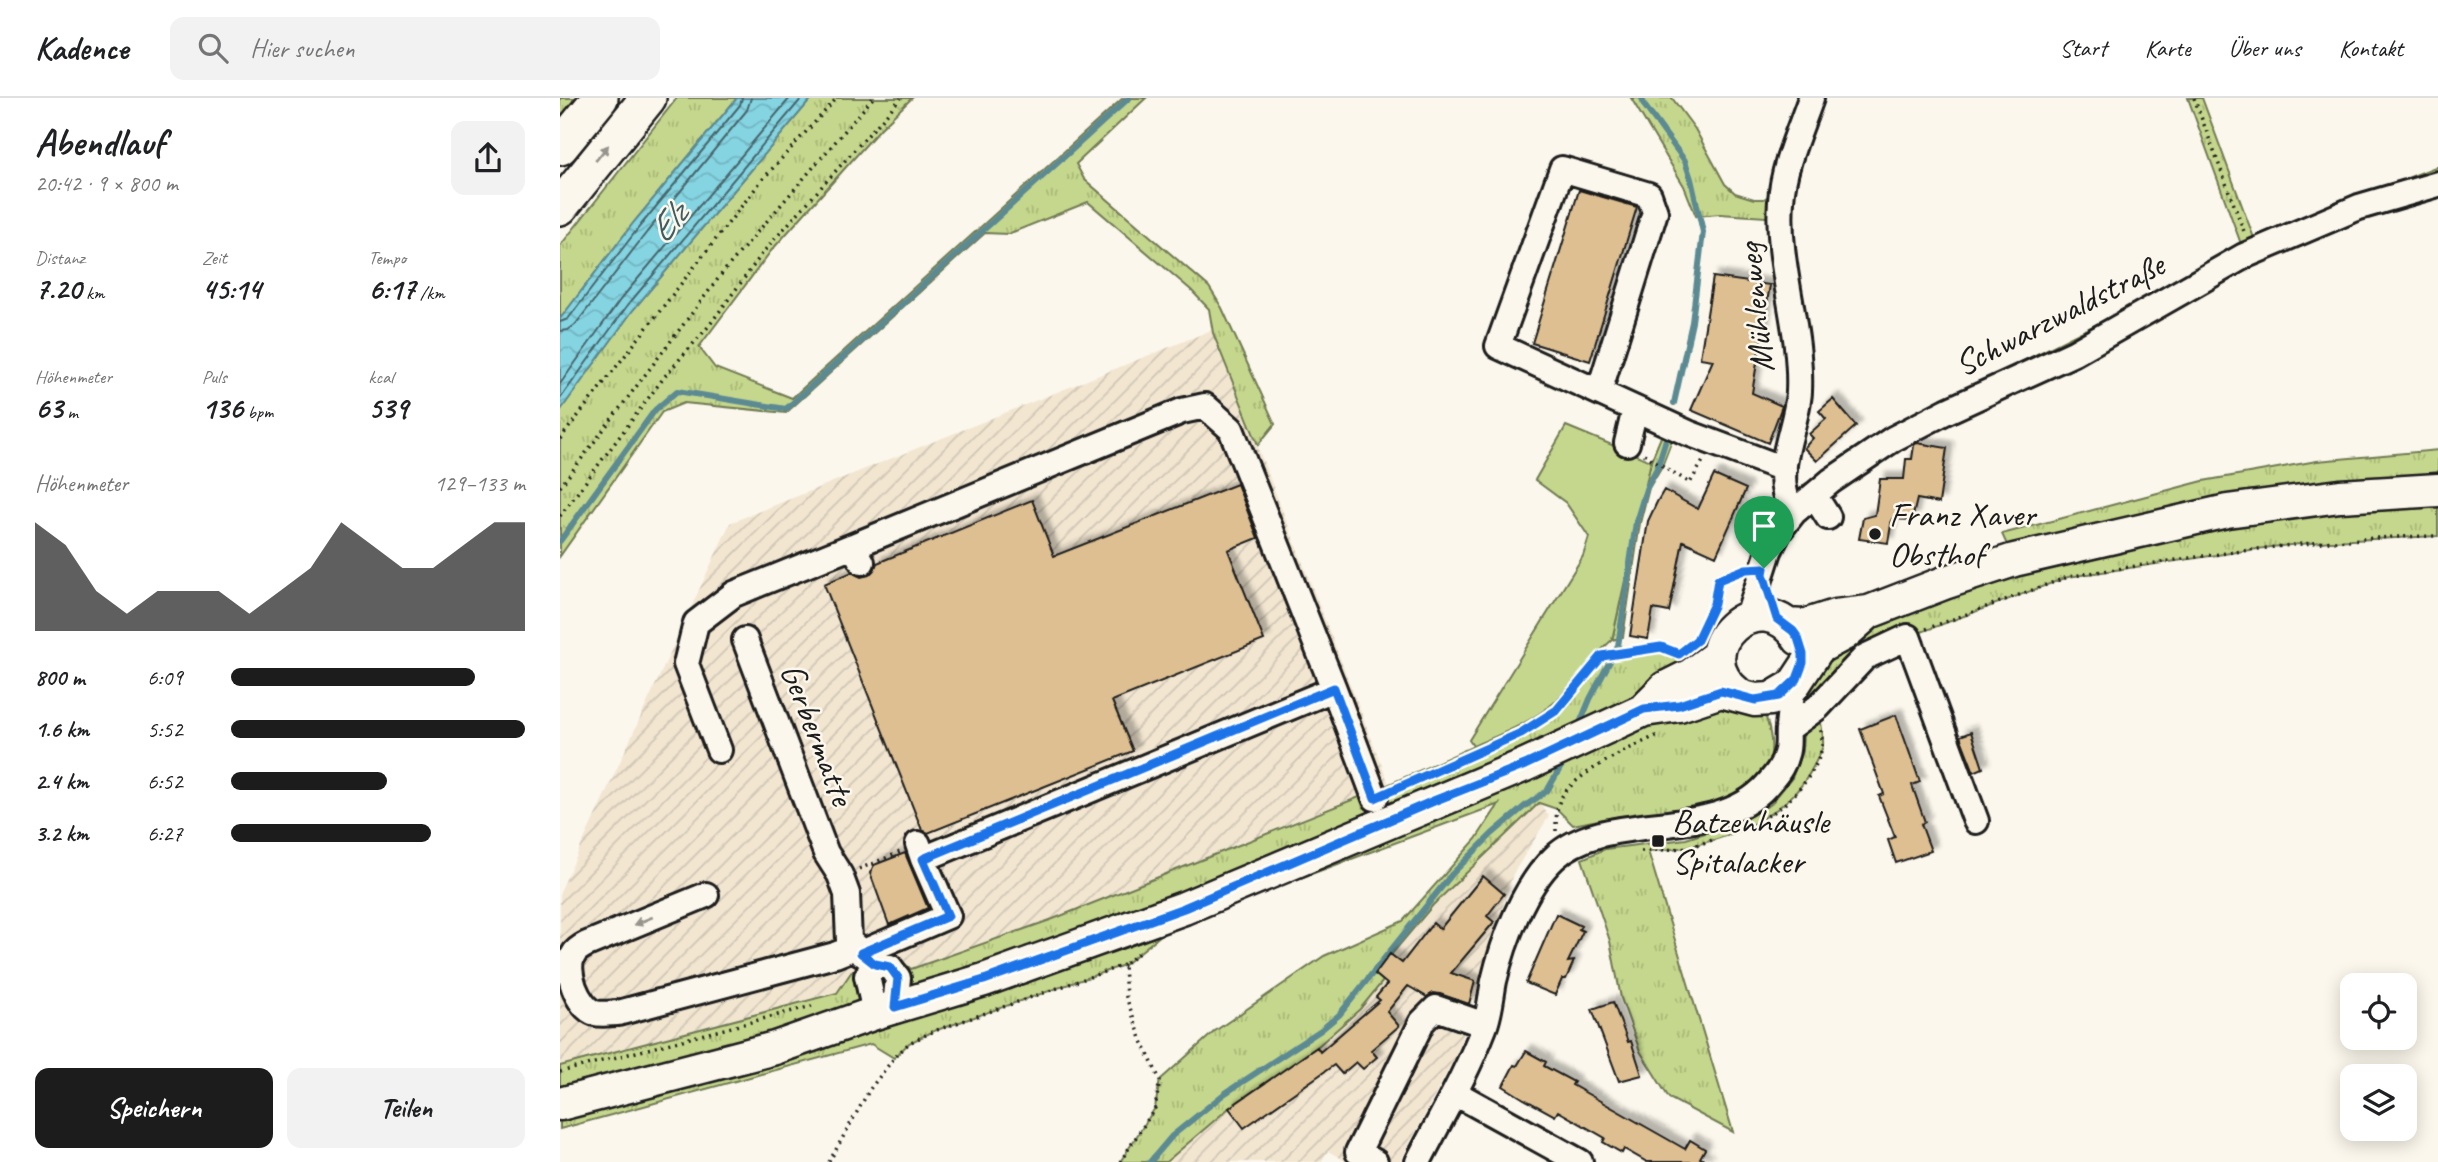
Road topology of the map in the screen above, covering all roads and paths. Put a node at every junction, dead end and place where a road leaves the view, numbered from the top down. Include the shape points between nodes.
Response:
1 (600, 98) edge
2 (648, 98) edge
3 (837, 98) edge
4 (873, 98) edge
5 (901, 98) edge
6 (1811, 98) edge
7 (2194, 98) edge
8 (560, 147) edge
9 (2438, 184) edge
10 (560, 207) edge
11 (2252, 252) junction
12 (1599, 392) junction
13 (1635, 409) junction
14 (560, 439) edge
15 (1627, 443) dead end
16 (1714, 443) junction
17 (1653, 460) dead end
18 (1784, 469) junction
19 (560, 487) edge
20 (2438, 490) edge
21 (1814, 495) junction
22 (1794, 512) junction
23 (560, 516) edge
24 (1828, 517) dead end
25 (2438, 536) edge
26 (1763, 571) junction
27 (1869, 612) junction
28 (1708, 616) dead end
29 (1771, 620) junction
30 (1908, 637) junction
31 (745, 640) dead end
32 (1688, 647) dead end
33 (1718, 655) junction
34 (1797, 678) junction
35 (1334, 688) junction
36 (1751, 697) junction
37 (1651, 722) junction
38 (1788, 729) junction
39 (719, 750) dead end
40 (1375, 798) joint
41 (1976, 821) dead end
42 (921, 851) junction
43 (1554, 857) junction
44 (856, 870) dead end
45 (706, 895) dead end
46 (1149, 945) dead end
47 (860, 951) junction
48 (1124, 965) junction
49 (691, 982) dead end
50 (821, 1004) dead end
51 (885, 1010) junction
52 (1485, 1025) junction
53 (560, 1072) edge
54 (1455, 1093) junction
55 (560, 1104) edge
56 (829, 1162) edge
57 (1120, 1162) edge
58 (1375, 1162) edge
59 (1418, 1162) edge
60 (1580, 1162) edge

1 - 8 highway
10 -> 2 highway
3 - 14 path via 762,180
4 - 19 path via 724,271
5 - 23 path via 765,250
6 - 18 street, Mühlenweg via 1781,200 1786,279 1798,342 1799,393
7 - 11 path
9 - 11 street, Schwarzwaldstraße via 2359,207
11 - 21 street, Schwarzwaldstraße via 2074,353 1893,439
12 - 12 street via 1655,212 1649,195 1562,169 1498,346
12 - 13 street
13 - 15 street
13 - 16 street
16 - 17 path via 1690,483
16 - 18 street
18 - 22 street, Mühlenweg via 1784,492
20 - 27 main road via 2340,496 2227,511 2014,560
21 - 22 street, Schwarzwaldstraße
21 - 24 street
22 - 26 street, Schwarzwaldstraße via 1779,531
25 - 30 path via 2271,547 2068,577
26 - 28 path via 1746,569 1718,580
26 - 29 street, Schwarzwaldstraße
27 - 29 main road via 1804,626
27 - 34 main road via 1844,634 1818,648
29 - 33 main road via 1727,631
29 - 34 main road via 1798,638 1803,663
30 - 38 street via 1865,657 1818,707
30 - 41 street
31 - 47 street, Gerbermatte via 826,853 824,877 829,892 846,913
32 - 40 path via 1679,654 1661,647 1602,656 1557,710 1521,733
33 - 36 main road via 1725,681
33 - 37 main road via 1665,688
34 - 36 main road via 1779,696
34 - 38 street
35 - 39 street via 1231,429 1205,406 1182,411 857,554 734,594 696,623 687,664
35 - 40 street
35 - 42 street
36 - 37 main road via 1721,691 1679,705
36 - 38 street
37 - 43 path via 1562,796
37 - 51 main road via 1595,733 1184,908 984,980
38 - 43 street via 1787,753 1780,771 1738,807 1708,818 1590,838
42 - 44 path
42 - 47 street via 948,916
43 - 52 street via 1522,902 1507,939
45 -> 47 street via 587,944 574,954 572,984 582,1003 595,1013 618,1013
46 - 48 path
47 - 49 street via 806,950
47 - 51 street via 890,967 898,978
48 - 56 path via 909,1043 870,1089
48 - 57 path via 1126,997 1160,1080 1155,1108
50 - 53 path
51 - 55 main road via 775,1048
52 - 54 street
52 - 58 street via 1436,1008 1422,1022 1358,1152
54 - 59 street
54 - 60 street

